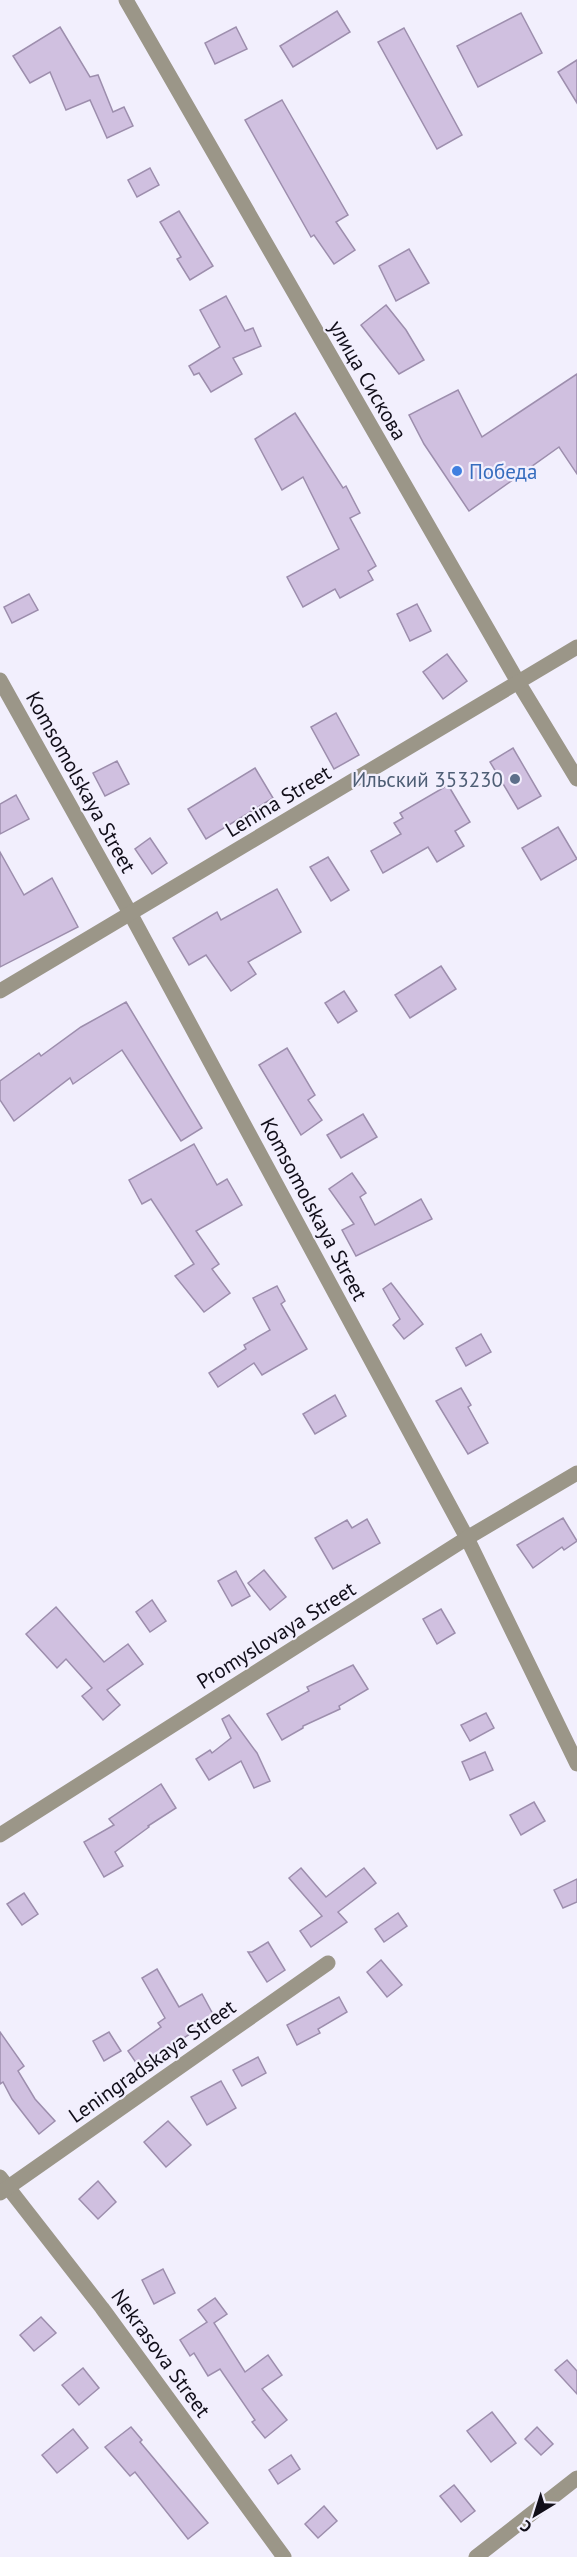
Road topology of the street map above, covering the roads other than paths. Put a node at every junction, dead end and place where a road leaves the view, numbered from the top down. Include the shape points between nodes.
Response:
1 (126, 0) edge
2 (577, 647) edge
3 (0, 680) edge
4 (518, 682) junction
5 (577, 779) edge
6 (130, 913) junction
7 (0, 991) edge
8 (577, 1473) edge
9 (467, 1538) junction
10 (577, 1764) edge
11 (0, 1835) edge
12 (328, 1963) dead end
13 (2, 2186) edge
14 (577, 2478) edge
15 (284, 2557) edge
16 (477, 2557) edge

1 - 4 street, улица Сискова
2 - 4 street, Lenina Street
3 - 6 street, Komsomolskaya Street
4 - 5 street, улица Сискова
4 - 6 street, Lenina Street
6 - 7 street, Lenina Street
6 - 9 street, Komsomolskaya Street
8 - 9 street, Promyslovaya Street
9 - 10 street, Komsomolskaya Street
9 - 11 street, Promyslovaya Street
12 - 13 street, Leningradskaya Street
13 - 15 street, Nekrasova Street via 102,2308
14 - 16 street

